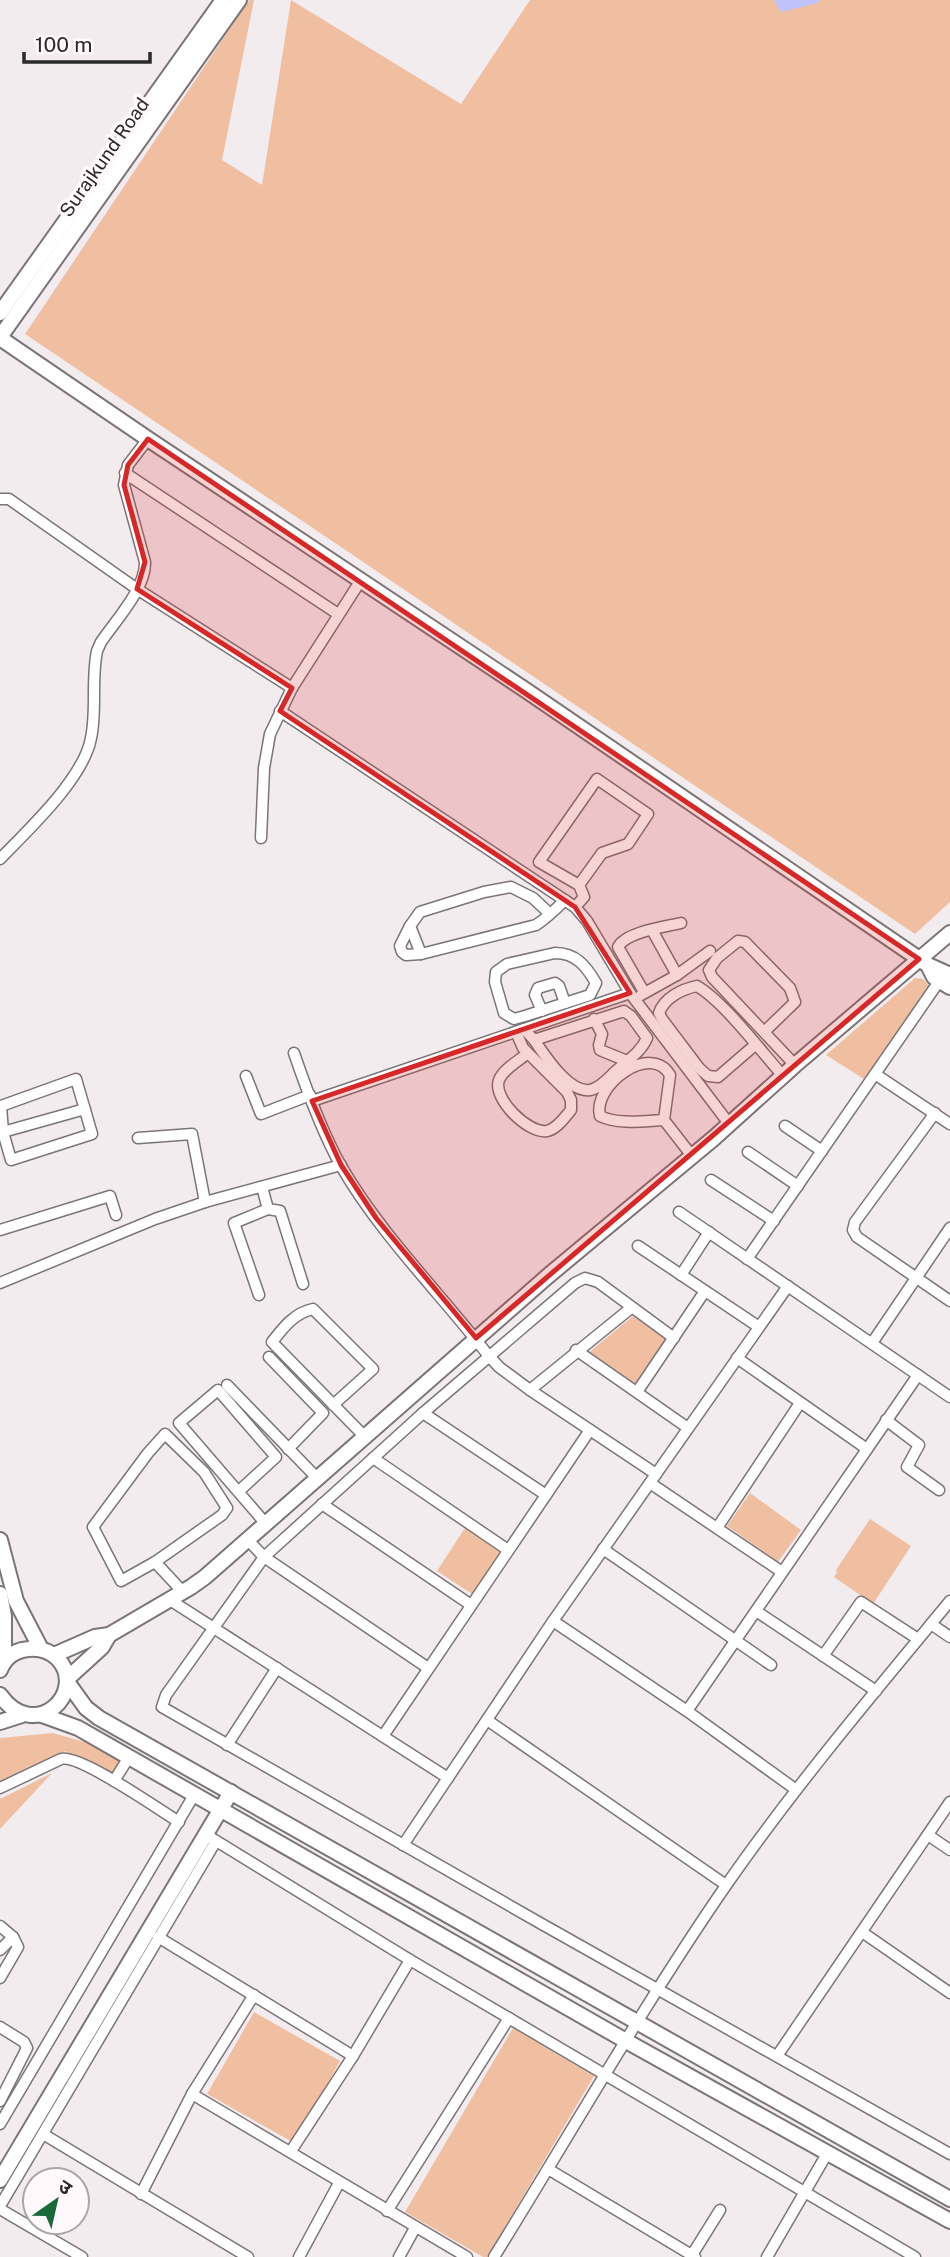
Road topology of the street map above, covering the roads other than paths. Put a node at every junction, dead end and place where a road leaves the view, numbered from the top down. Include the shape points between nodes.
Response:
1 (223, 0) edge
2 (239, 0) edge
3 (0, 313) edge
4 (0, 338) edge
5 (148, 439) junction
6 (125, 472) junction
7 (0, 499) edge
8 (361, 580) junction
9 (137, 589) junction
10 (338, 614) junction
11 (292, 688) junction
12 (280, 711) junction
13 (261, 838) dead end
14 (0, 859) edge
15 (579, 886) junction
16 (565, 900) junction
17 (575, 907) junction
18 (550, 914) junction
19 (681, 923) dead end
20 (410, 926) junction
21 (652, 930) junction
22 (950, 933) edge
23 (710, 951) dead end
24 (421, 954) junction
25 (924, 962) junction
26 (677, 975) junction
27 (947, 977) edge
28 (644, 992) junction
29 (633, 996) junction
30 (560, 1009) junction
31 (542, 1011) junction
32 (594, 1019) junction
33 (520, 1030) junction
34 (764, 1032) junction
35 (534, 1040) junction
36 (755, 1045) junction
37 (294, 1053) dead end
38 (528, 1053) junction
39 (627, 1061) junction
40 (795, 1065) junction
41 (875, 1074) junction
42 (246, 1076) dead end
43 (783, 1076) junction
44 (311, 1098) junction
45 (85, 1109) junction
46 (935, 1114) junction
47 (664, 1120) junction
48 (950, 1124) edge
49 (730, 1125) junction
50 (785, 1126) dead end
51 (3, 1132) junction
52 (138, 1138) dead end
53 (822, 1151) junction
54 (748, 1152) dead end
55 (9, 1153) junction
56 (692, 1156) junction
57 (0, 1161) edge
58 (341, 1165) junction
59 (711, 1180) dead end
60 (262, 1186) junction
61 (797, 1186) junction
62 (205, 1202) junction
63 (268, 1209) junction
64 (679, 1212) dead end
65 (116, 1215) dead end
66 (774, 1221) junction
67 (950, 1228) edge
68 (0, 1230) edge
69 (709, 1232) junction
70 (638, 1246) dead end
71 (747, 1259) junction
72 (681, 1275) junction
73 (916, 1278) junction
74 (0, 1283) edge
75 (303, 1284) dead end
76 (788, 1286) junction
77 (705, 1291) junction
78 (259, 1296) dead end
79 (950, 1301) edge
80 (631, 1308) junction
81 (759, 1327) junction
82 (476, 1338) junction
83 (674, 1338) junction
84 (872, 1343) junction
85 (576, 1350) junction
86 (488, 1355) junction
87 (269, 1357) dead end
88 (737, 1358) junction
89 (918, 1375) junction
90 (227, 1385) dead end
91 (530, 1390) junction
92 (637, 1392) junction
93 (950, 1397) edge
94 (800, 1403) junction
95 (333, 1405) junction
96 (423, 1413) junction
97 (886, 1420) junction
98 (688, 1429) junction
99 (590, 1430) junction
100 (365, 1437) junction
101 (288, 1449) junction
102 (867, 1449) junction
103 (373, 1458) junction
104 (653, 1478) junction
105 (318, 1479) junction
106 (939, 1490) dead end
107 (239, 1491) junction
108 (546, 1495) junction
109 (323, 1504) junction
110 (266, 1524) junction
111 (718, 1528) junction
112 (0, 1540) edge
113 (248, 1540) junction
114 (603, 1549) junction
115 (508, 1550) junction
116 (264, 1557) junction
117 (155, 1562) junction
118 (782, 1572) junction
119 (0, 1594) edge
120 (176, 1596) junction
121 (950, 1601) edge
122 (471, 1605) junction
123 (756, 1611) junction
124 (553, 1621) junction
125 (931, 1624) junction
126 (213, 1628) junction
127 (109, 1635) junction
128 (950, 1637) edge
129 (918, 1639) junction
130 (736, 1640) junction
131 (48, 1652) junction
132 (823, 1656) junction
133 (771, 1665) dead end
134 (2, 1666) edge
135 (277, 1668) junction
136 (428, 1668) junction
137 (68, 1681) junction
138 (876, 1691) junction
139 (0, 1695) edge
140 (687, 1711) junction
141 (42, 1714) junction
142 (22, 1715) junction
143 (487, 1720) junction
144 (0, 1722) edge
145 (383, 1736) junction
146 (227, 1745) junction
147 (129, 1757) junction
148 (448, 1778) junction
149 (114, 1781) junction
150 (0, 1788) edge
151 (795, 1789) junction
152 (230, 1792) junction
153 (194, 1795) junction
154 (950, 1802) edge
155 (220, 1810) junction
156 (178, 1822) junction
157 (928, 1835) junction
158 (210, 1838) junction
159 (403, 1844) junction
160 (950, 1850) edge
161 (726, 1885) junction
162 (0, 1926) edge
163 (862, 1932) junction
164 (13, 1937) junction
165 (158, 1937) junction
166 (0, 1950) edge
167 (410, 1960) junction
168 (0, 1978) edge
169 (658, 1989) junction
170 (950, 1993) edge
171 (254, 1995) junction
172 (509, 2018) junction
173 (637, 2022) junction
174 (0, 2027) edge
175 (626, 2041) junction
176 (353, 2056) junction
177 (777, 2056) junction
178 (606, 2075) junction
179 (15, 2087) junction
180 (192, 2094) junction
181 (0, 2101) edge
182 (0, 2124) edge
183 (43, 2134) junction
184 (291, 2151) junction
185 (828, 2152) junction
186 (950, 2154) edge
187 (548, 2169) junction
188 (0, 2180) edge
189 (339, 2183) junction
190 (805, 2192) junction
191 (141, 2194) junction
192 (950, 2199) edge
193 (0, 2207) edge
194 (720, 2210) dead end
195 (387, 2211) junction
196 (950, 2221) edge
197 (415, 2228) junction
198 (694, 2256) edge
199 (82, 2257) edge
200 (248, 2257) edge
201 (299, 2257) edge
202 (399, 2257) edge
203 (467, 2257) edge
204 (494, 2257) edge
205 (767, 2257) edge
206 (915, 2257) edge

1 - 3 main road, Surajkund Road
2 - 4 main road, Surajkund Road
4 - 5 main road
5 - 6 street
5 - 8 main road
6 - 9 street via 125,492 145,562 144,578
6 - 10 street
7 - 9 street via 9,499
8 - 10 street
8 - 25 main road
9 - 11 street
9 - 14 street via 97,651 93,730 83,760 44,813
10 - 11 street
11 - 12 street
12 - 13 street via 264,768
12 - 16 street
15 - 15 street via 539,862 597,779 648,814 628,844 602,853
15 - 17 street via 584,897
16 - 17 street
16 - 18 street
17 - 29 street
18 - 20 street via 511,887 420,912
18 - 24 street via 536,925
19 - 21 street
20 - 24 street
20 - 24 street via 400,946 406,955
21 - 26 street
21 - 28 street via 622,939 618,947
22 - 25 main road
23 - 26 street
25 - 27 main road via 934,977
25 - 40 main road
26 - 28 street
27 - 41 street
28 - 29 street
29 - 30 street
29 - 49 street
30 - 31 street
30 - 31 street via 559,986 545,984 535,995
30 - 31 street via 590,995 596,984 576,957 555,953 507,964 496,972 504,1013 514,1019
30 - 33 street
32 - 35 street
32 - 39 street via 602,1034 600,1050
32 - 39 street via 624,1011 644,1032 643,1046
33 - 35 street
33 - 38 street
33 - 44 street
34 - 34 street via 795,1002 795,996 746,942 738,942 709,970
34 - 40 street
35 - 39 street via 566,1081 583,1090 592,1090
36 - 36 street via 708,992 697,986 662,1004 662,1019 708,1076 718,1077
36 - 43 street
37 - 44 street
38 - 38 street via 571,1100 571,1110 550,1131 530,1127 504,1103 500,1091 501,1076
40 - 43 main road
41 - 46 street
41 - 53 street
42 - 44 street via 261,1114
43 - 49 main road
44 - 58 street
45 - 51 street
45 - 51 street via 76,1079 1,1107
45 - 55 street via 92,1133 11,1160
46 - 48 street
46 - 73 street via 853,1230
47 - 47 street via 670,1075 660,1065 632,1067 604,1090 600,1116 620,1122
47 - 56 street
49 - 56 main road
50 - 53 street
51 - 55 street
52 - 62 street via 192,1134
53 - 61 street
54 - 61 street
55 - 57 street
56 - 82 main road
58 - 60 street
58 - 82 street via 376,1218
59 - 66 street
60 - 62 street
60 - 63 street
61 - 66 street
62 - 74 street
63 - 75 street via 280,1211
63 - 78 street via 234,1223
64 - 69 street
65 - 68 street via 110,1196
66 - 71 street
67 - 73 street
69 - 71 street
69 - 72 street
70 - 72 street
71 - 76 street
72 - 77 street
73 - 79 street
73 - 84 street
76 - 81 street
76 - 84 street
77 - 81 street
77 - 83 street
80 - 83 street
80 - 85 street
80 - 86 street via 598,1282 585,1278
81 - 88 street
82 - 86 street
82 - 100 main road
83 - 92 street
84 - 89 street
85 - 91 street
85 - 92 street
86 - 91 street
86 - 96 street
87 - 101 street via 323,1413
88 - 94 street
88 - 98 street
89 - 93 street
89 - 97 street
90 - 101 street
91 - 99 street
92 - 98 street
94 - 102 street
94 - 111 street
95 - 95 street via 305,1369 272,1342 302,1311 313,1310 373,1369
95 - 100 street
96 - 103 street
96 - 108 street
97 - 102 street
97 - 106 street via 919,1445 907,1467
98 - 104 street
99 - 104 street
99 - 108 street
100 - 105 main road
101 - 105 street
102 - 118 street
103 - 109 street
103 - 115 street
104 - 111 street
104 - 114 street
105 - 110 main road
107 - 107 street via 276,1457 218,1390 179,1423
107 - 110 street
108 - 115 street
109 - 116 street
109 - 122 street
110 - 113 main road
111 - 118 street
112 - 131 main road via 16,1601
113 - 116 street
113 - 120 main road
114 - 124 street
114 - 130 street
115 - 122 street
116 - 126 street
116 - 136 street
117 - 117 street via 121,1581 93,1527 165,1434 204,1472 227,1508
117 - 120 street
118 - 123 street
119 - 134 main road
120 - 126 street
120 - 127 main road
121 - 125 street
122 - 136 street
123 - 130 street
123 - 132 street
124 - 140 street
124 - 143 street
125 - 128 street
125 - 129 street
126 - 135 street
126 - 146 street via 162,1707
127 - 131 main road
127 - 137 main road
129 - 132 street via 861,1602
129 - 138 street
130 - 133 street
130 - 140 street
131 - 134 main road via 23,1650
131 - 137 main road via 64,1665
132 - 138 street
135 - 145 street
135 - 146 street
136 - 145 street
137 - 141 main road via 56,1705
137 - 152 main road via 86,1708 99,1718
138 - 151 street
139 - 142 main road via 9,1708
140 - 151 street
141 - 142 main road
141 - 147 main road
142 - 144 main road
143 - 148 street
143 - 161 street
145 - 148 street
146 - 159 street
147 - 149 street
147 - 153 main road
148 - 159 street
149 - 150 street via 66,1758
149 - 156 street
151 - 161 street
152 - 155 main road
152 - 173 main road
153 - 155 main road
153 - 156 street
154 - 157 street
155 - 158 main road
155 - 175 main road
156 - 179 street
157 - 160 street
157 - 163 street
158 - 165 street
158 - 167 street
158 - 188 main road
159 - 169 street
161 - 169 street
162 - 164 street
163 - 170 street
163 - 177 street
164 - 166 street
164 - 168 street via 18,1947
165 - 171 street
165 - 183 street
167 - 172 street
167 - 176 street
169 - 173 street
169 - 177 street
171 - 176 street
171 - 180 street
172 - 178 street
172 - 195 street
173 - 175 street
173 - 192 main road
174 - 179 street via 27,2048
175 - 178 street
175 - 185 main road
176 - 184 street
177 - 186 street
178 - 187 street
178 - 190 street
179 - 181 street
179 - 182 street
180 - 184 street
180 - 191 street
183 - 191 street
183 - 193 street
184 - 189 street
185 - 190 street
185 - 196 main road
187 - 198 street
187 - 204 street
189 - 195 street
189 - 201 street
190 - 205 street
190 - 206 street
191 - 200 street
193 - 199 street
194 - 198 street
195 - 197 street
197 - 202 street
197 - 203 street

